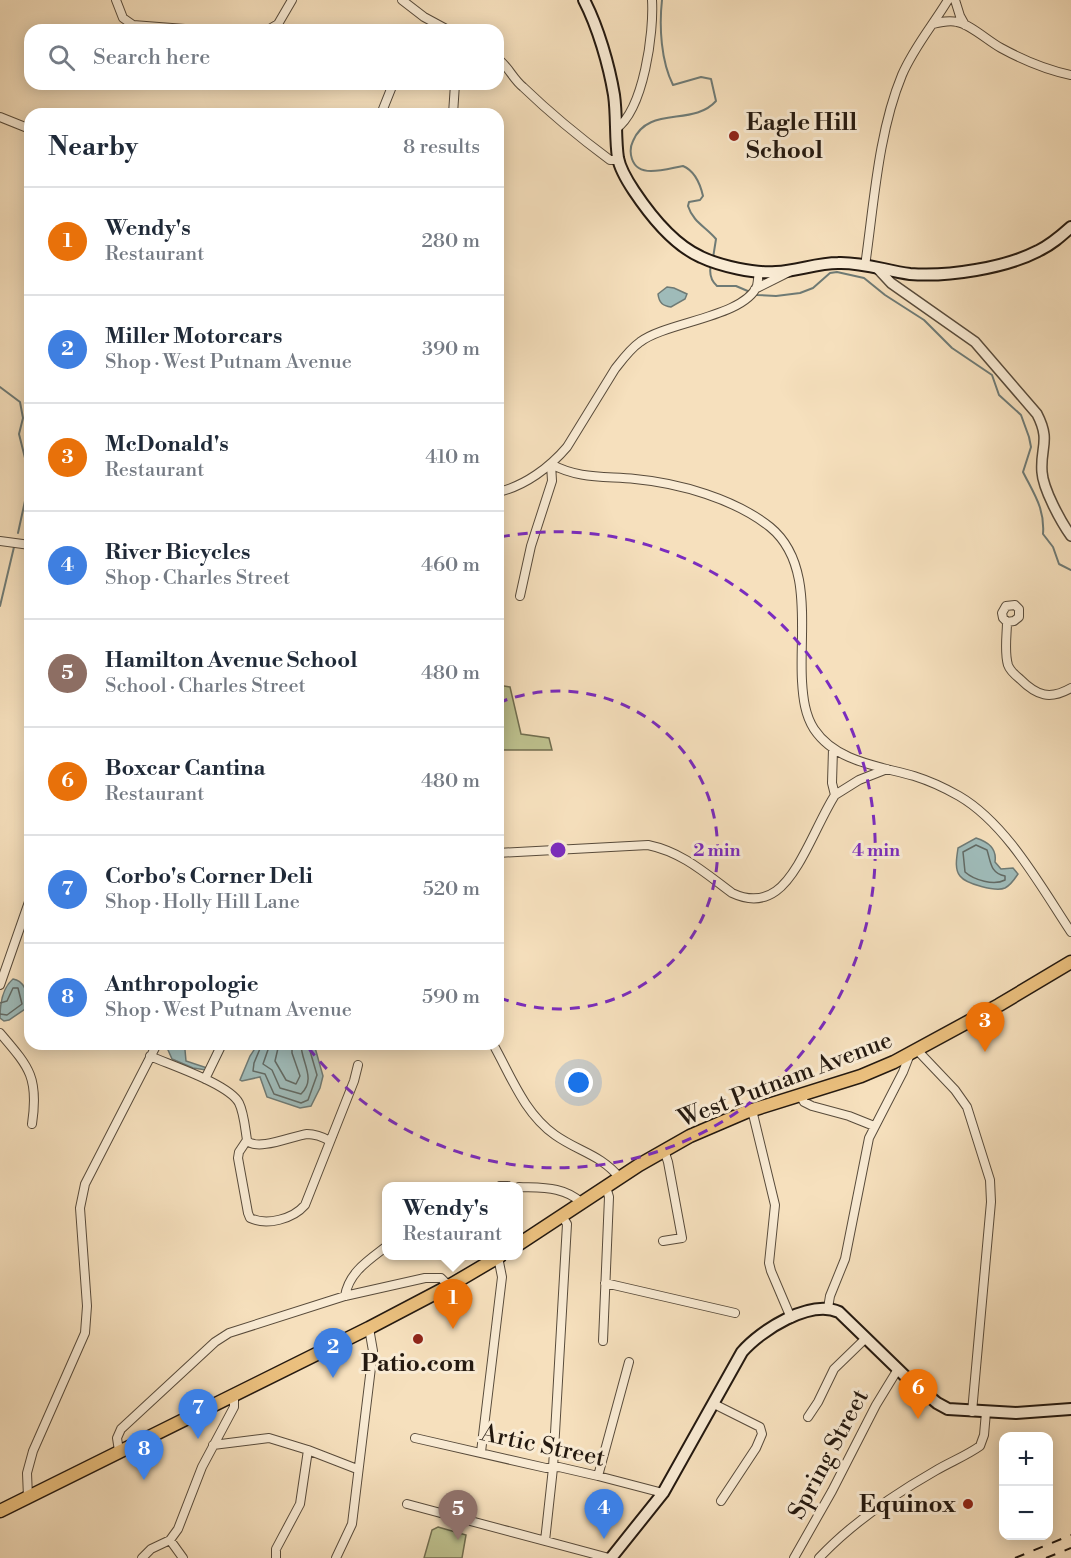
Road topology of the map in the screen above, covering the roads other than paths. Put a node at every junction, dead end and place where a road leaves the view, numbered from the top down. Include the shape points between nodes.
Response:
1 (116, 0) edge
2 (292, 0) edge
3 (402, 0) edge
4 (584, 0) edge
5 (652, 0) edge
6 (948, 0) edge
7 (955, 0) edge
8 (132, 24) edge
9 (278, 24) edge
10 (438, 24) edge
11 (933, 24) junction
12 (965, 25) junction
13 (504, 66) edge
14 (1071, 75) edge
15 (391, 90) edge
16 (455, 90) edge
17 (383, 108) edge
18 (453, 108) edge
19 (0, 117) edge
20 (24, 127) edge
21 (616, 129) junction
22 (618, 160) junction
23 (1071, 227) edge
24 (871, 267) junction
25 (793, 270) junction
26 (759, 272) junction
27 (752, 292) junction
28 (551, 464) junction
29 (504, 489) edge
30 (1071, 536) edge
31 (0, 541) edge
32 (24, 544) edge
33 (520, 596) dead end
34 (1007, 622) dead end
35 (1071, 688) edge
36 (833, 748) junction
37 (887, 769) junction
38 (835, 795) junction
39 (504, 853) edge
40 (24, 916) edge
41 (1071, 932) edge
42 (1071, 962) edge
43 (0, 985) edge
44 (0, 1033) edge
45 (154, 1050) edge
46 (219, 1050) edge
47 (496, 1050) edge
48 (913, 1052) junction
49 (150, 1056) junction
50 (358, 1065) dead end
51 (205, 1079) junction
52 (800, 1095) junction
53 (752, 1110) junction
54 (32, 1124) dead end
55 (874, 1126) junction
56 (247, 1141) junction
57 (330, 1141) junction
58 (664, 1150) junction
59 (620, 1178) junction
60 (523, 1187) edge
61 (606, 1187) junction
62 (582, 1203) junction
63 (562, 1216) junction
64 (523, 1241) edge
65 (663, 1241) dead end
66 (382, 1250) edge
67 (492, 1260) edge
68 (500, 1260) edge
69 (605, 1283) junction
70 (449, 1286) junction
71 (345, 1296) junction
72 (828, 1308) junction
73 (735, 1313) dead end
74 (791, 1318) junction
75 (369, 1328) junction
76 (866, 1338) junction
77 (603, 1341) dead end
78 (629, 1362) dead end
79 (898, 1369) junction
80 (234, 1394) junction
81 (714, 1404) junction
82 (1071, 1409) edge
83 (972, 1412) junction
84 (986, 1412) junction
85 (808, 1417) dead end
86 (415, 1438) dead end
87 (213, 1445) junction
88 (308, 1450) junction
89 (120, 1451) junction
90 (481, 1452) junction
91 (553, 1468) junction
92 (357, 1469) junction
93 (598, 1476) junction
94 (663, 1493) junction
95 (28, 1497) junction
96 (721, 1501) dead end
97 (407, 1504) dead end
98 (0, 1511) edge
99 (170, 1540) junction
100 (545, 1541) junction
101 (142, 1558) edge
102 (183, 1558) edge
103 (276, 1558) edge
104 (336, 1558) edge
105 (610, 1558) edge
106 (794, 1558) edge
107 (819, 1558) edge

1 - 8 street via 123,18
2 - 9 street
3 - 10 street
4 - 21 main road via 614,92
5 - 21 street via 645,72 632,107
6 - 11 street
7 - 12 street
11 - 12 street via 949,21
11 - 24 street via 902,76 890,115 883,144
12 - 14 street via 1003,49
13 - 22 street via 571,131 610,160
15 - 17 street
16 - 18 street
19 - 20 street
21 - 22 main road
22 - 26 main road via 635,192 682,246 711,261
23 - 24 main road via 1038,251 997,265 928,274
24 - 25 main road via 827,263
24 - 30 street via 975,342 1037,414 1046,442 1042,474
25 - 26 main road
25 - 27 street
26 - 27 street
27 - 28 street via 726,310 640,341 620,363 567,447
28 - 29 street
28 - 33 street via 552,481
28 - 36 street via 583,476 633,478 684,487 748,514 777,534 794,562 799,583 806,710 813,727
31 - 32 street
34 - 35 street via 1007,658 1012,672 1041,693 1057,695
36 - 37 street via 850,758
36 - 38 street
37 - 38 street
37 - 41 street via 928,781 977,809 1003,834
38 - 39 street via 790,875 776,891 756,898 732,893 688,859 648,845
40 - 43 street
42 - 48 main road, West Putnam Avenue
44 - 54 street via 21,1057 33,1080
45 - 49 street
46 - 51 street
47 - 59 street via 536,1119 556,1136 606,1162
48 - 52 main road, West Putnam Avenue via 872,1072
48 - 55 street
48 - 83 street via 955,1090 967,1107 990,1180
49 - 51 street
49 - 95 street via 85,1184 80,1208 87,1306 85,1333 33,1451 27,1473
50 - 57 street
51 - 56 street via 239,1103
52 - 53 main road, West Putnam Avenue
52 - 55 street via 812,1106
53 - 58 main road, West Putnam Avenue
53 - 74 street via 775,1205 769,1263
55 - 72 street via 845,1259
56 - 57 street via 258,1145 309,1134
56 - 57 street via 238,1158 248,1213 256,1221 286,1219 300,1211
58 - 59 main road, West Putnam Avenue
58 - 65 street via 682,1239
59 - 61 main road, West Putnam Avenue
60 - 62 street via 560,1190
61 - 62 main road, West Putnam Avenue
61 - 69 street via 609,1197
62 - 63 main road, West Putnam Avenue
63 - 64 main road, West Putnam Avenue
63 - 91 street via 567,1224
66 - 71 street via 357,1270
67 - 70 main road
68 - 90 street via 502,1276
69 - 73 street
69 - 77 street
70 - 71 street via 441,1278 432,1277
70 - 75 main road
71 - 89 street via 222,1336 121,1429 117,1438
72 - 74 main road
72 - 76 main road via 839,1312
74 - 81 main road via 749,1344
75 - 80 main road
75 - 92 street via 374,1351
76 - 79 main road
76 - 85 street via 834,1369
78 - 93 street
79 - 83 main road via 942,1407
79 - 106 street, Spring Street
80 - 87 street via 234,1407
80 - 89 main road
81 - 94 main road
81 - 96 street via 760,1427 762,1434
82 - 84 main road
83 - 84 main road
84 - 107 street via 980,1446 862,1519
86 - 90 street, Artic Street
87 - 88 street via 268,1438
87 - 99 street
88 - 92 street
88 - 103 street via 300,1504 276,1550
89 - 95 main road
90 - 91 street, Artic Street
91 - 93 street, Artic Street
91 - 100 street
92 - 104 street via 352,1524
93 - 94 street, Artic Street
94 - 105 main road
95 - 98 main road
97 - 100 street
99 - 101 street
99 - 102 street
100 - 105 street

